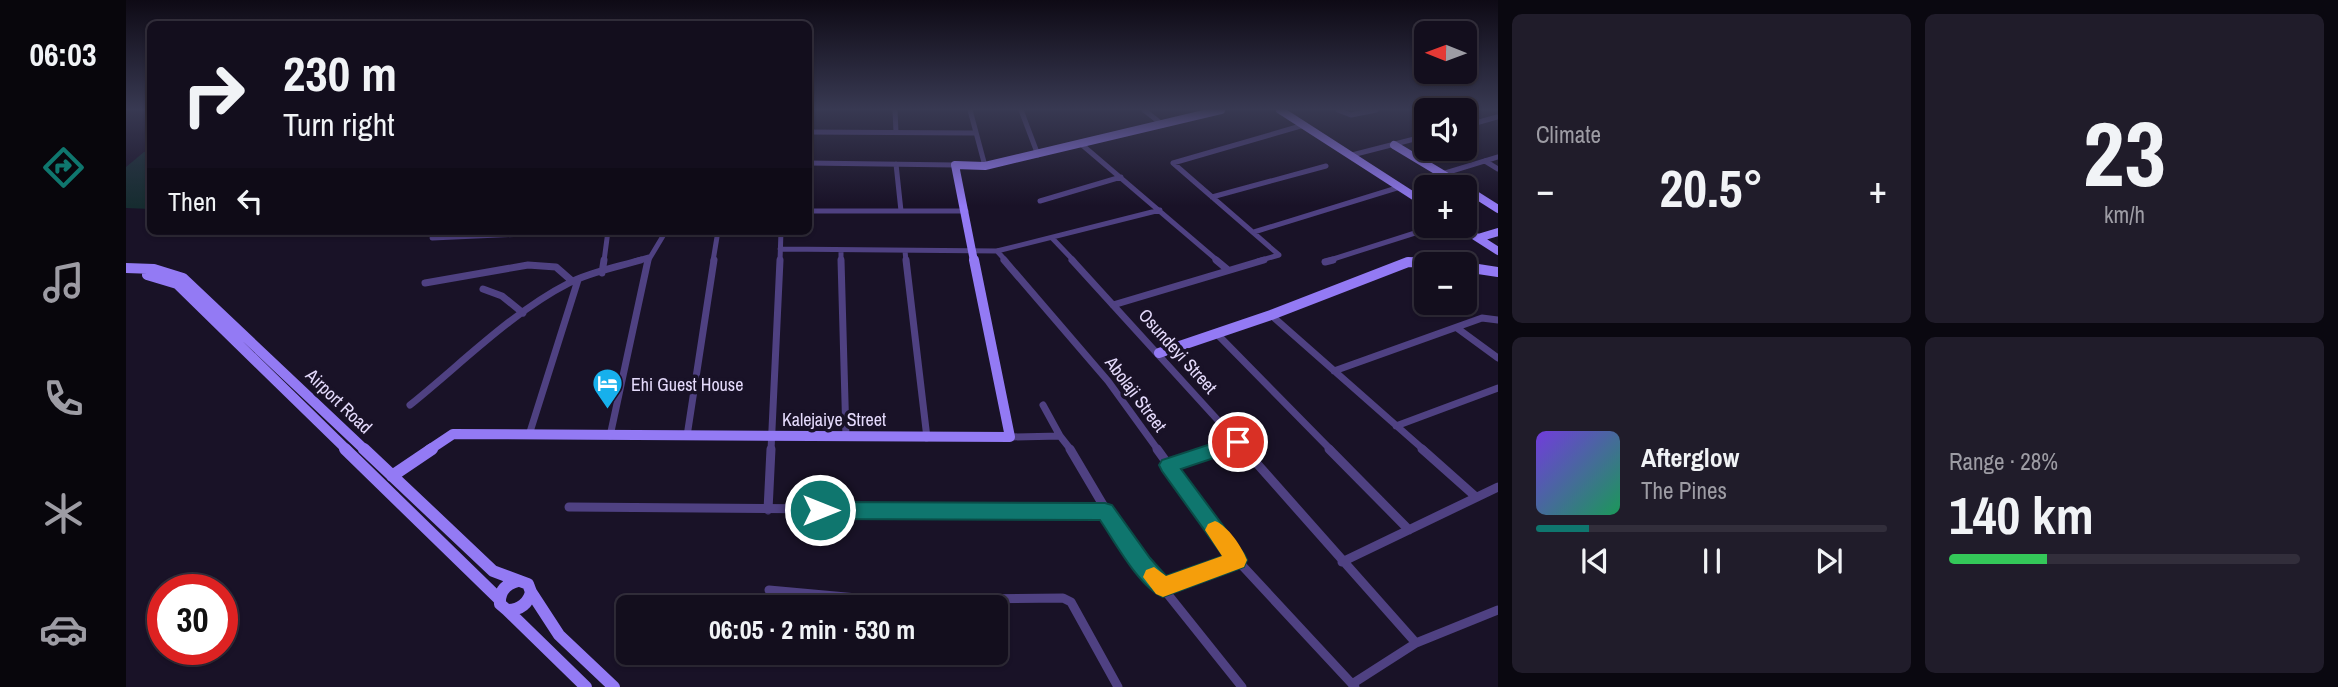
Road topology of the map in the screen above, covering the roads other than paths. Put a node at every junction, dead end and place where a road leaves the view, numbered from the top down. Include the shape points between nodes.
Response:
1 (977, 142) edge
2 (1033, 142) edge
3 (1089, 142) edge
4 (1245, 142) edge
5 (1331, 142) edge
6 (1404, 142) edge
7 (1081, 144) junction
8 (1394, 145) junction
9 (1038, 155) junction
10 (1352, 155) junction
11 (1498, 157) edge
12 (1485, 161) junction
13 (812, 163) edge
14 (896, 164) junction
15 (955, 164) junction
16 (985, 166) junction
17 (1325, 166) dead end
18 (1498, 169) edge
19 (1442, 174) joint
20 (1121, 177) junction
21 (1400, 187) junction
22 (1414, 196) edge
23 (1477, 196) edge
24 (1212, 197) junction
25 (1040, 201) dead end
26 (1498, 209) edge
27 (1160, 210) junction
28 (812, 211) edge
29 (901, 211) junction
30 (966, 211) junction
31 (1254, 232) junction
32 (1498, 232) edge
33 (1414, 233) edge
34 (501, 235) edge
35 (607, 235) edge
36 (663, 235) edge
37 (717, 235) edge
38 (781, 235) edge
39 (432, 238) dead end
40 (1478, 238) joint
41 (1053, 239) junction
42 (780, 249) junction
43 (841, 250) junction
44 (905, 251) junction
45 (972, 251) junction
46 (997, 251) junction
47 (1498, 251) edge
48 (649, 257) junction
49 (1326, 261) dead end
50 (1414, 262) edge
51 (1477, 269) edge
52 (1228, 270) junction
53 (126, 271) edge
54 (1498, 272) edge
55 (602, 273) junction
56 (575, 281) junction
57 (425, 283) dead end
58 (483, 289) dead end
59 (1113, 305) junction
60 (523, 313) junction
61 (1271, 315) junction
62 (1498, 320) edge
63 (1457, 328) junction
64 (1216, 333) junction
65 (1160, 353) junction
66 (1498, 358) edge
67 (1334, 371) junction
68 (1498, 388) edge
69 (410, 405) dead end
70 (1042, 405) dead end
71 (1396, 426) junction
72 (529, 435) junction
73 (610, 436) junction
74 (687, 436) junction
75 (1060, 436) junction
76 (771, 437) junction
77 (846, 437) junction
78 (1010, 437) junction
79 (928, 438) junction
80 (1238, 442) junction
81 (1168, 465) junction
82 (392, 476) junction
83 (1498, 487) edge
84 (1476, 497) junction
85 (569, 507) dead end
86 (768, 510) junction
87 (1105, 511) junction
88 (1409, 530) junction
89 (1237, 560) junction
90 (1342, 562) junction
91 (518, 581) junction
92 (1163, 587) junction
93 (769, 590) dead end
94 (531, 592) junction
95 (503, 605) junction
96 (1498, 610) edge
97 (1416, 643) junction
98 (1354, 685) edge
99 (586, 687) edge
100 (614, 687) edge
101 (1118, 687) edge
102 (1242, 687) edge

1 - 16 street
2 - 9 street
3 - 7 street
4 - 24 street via 1173,163
5 - 10 street
6 - 8 street
7 - 9 street
7 - 20 street
8 - 10 street
8 - 19 street
9 - 16 street
10 - 21 street
11 - 12 street
12 - 18 street
12 - 19 street
13 - 14 street
14 - 15 street
14 - 29 street
15 - 16 street
15 - 30 street
17 - 24 street
20 - 25 street
20 - 27 street
21 - 22 street
21 - 31 street
23 - 26 street
24 - 31 street
27 - 41 street
27 - 52 street
28 - 29 street
29 - 30 street
30 - 45 street
31 - 52 street via 1279,255
32 - 40 street
33 - 49 street
34 - 39 street
35 - 55 street
36 - 48 street
37 - 74 street
38 - 42 street
40 - 47 street
41 - 46 street
41 - 59 street, Osundeyi Street
42 - 43 street
42 - 76 street
43 - 44 street
43 - 77 street
44 - 45 street
44 - 79 street
45 - 46 street
45 - 78 street
46 - 81 street, Abolaji Street via 1108,381
48 - 55 street
48 - 73 street
50 - 61 street
51 - 54 street
52 - 59 street
53 - 82 street, Airport Road via 154,269 183,278
53 - 95 street, Airport Road via 177,284
55 - 56 street
56 - 57 street via 556,267 529,264
56 - 60 street
56 - 72 street
58 - 60 street via 502,296
59 - 65 street, Osundeyi Street
60 - 69 street
61 - 64 street
61 - 67 street
62 - 63 street via 1482,318
63 - 66 street
63 - 67 street
64 - 65 street
64 - 88 street
65 - 80 street, Osundeyi Street
67 - 71 street
68 - 71 street
70 - 75 street
71 - 84 street
72 - 73 street, Kalejaiye Street
72 - 82 street, Kalejaiye Street via 453,434
73 - 74 street, Kalejaiye Street
74 - 76 street, Kalejaiye Street
75 - 78 street
75 - 87 street via 1083,464
76 - 77 street, Kalejaiye Street
76 - 86 street
77 - 79 street, Kalejaiye Street
78 - 79 street, Kalejaiye Street
80 - 81 street
80 - 90 street, Osundeyi Street
81 - 89 street, Abolaji Street
82 - 91 street, Airport Road via 493,571
83 - 84 street
84 - 88 street
85 - 86 street
86 - 87 street
87 - 92 street
88 - 90 street
89 - 92 street
89 - 98 street, Abolaji Street
90 - 97 street, Osundeyi Street
91 - 94 street via 528,584
91 - 95 street via 503,589
92 - 102 street
93 - 101 street via 816,598 898,601 1063,598 1071,602
94 - 95 street via 523,606
94 - 100 street via 559,635
95 - 99 street, Airport Road
96 - 97 street
97 - 98 street

